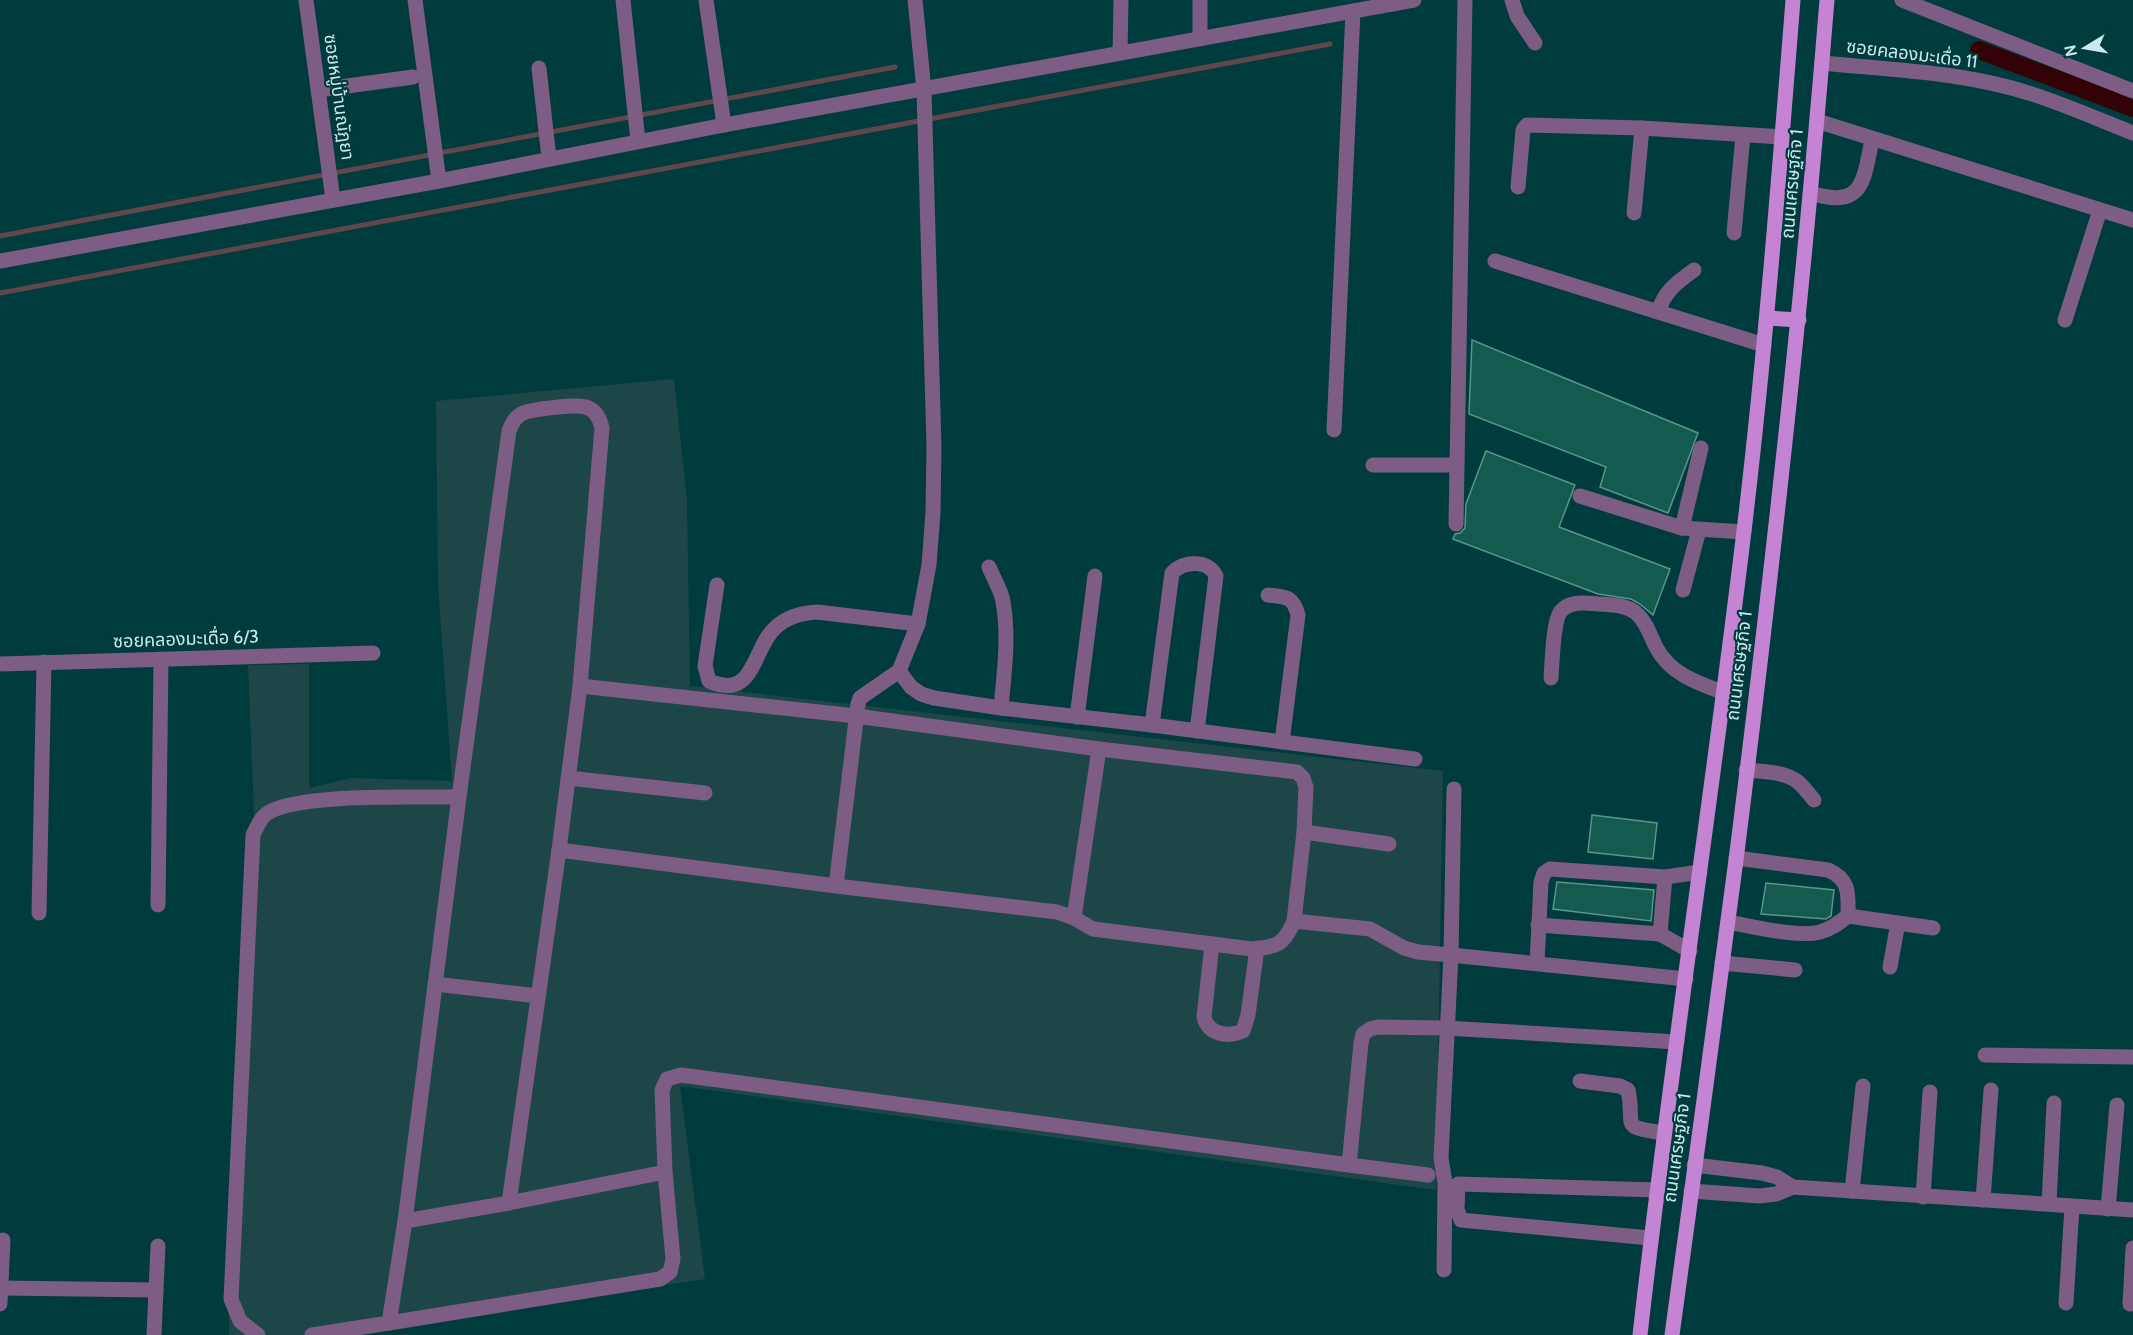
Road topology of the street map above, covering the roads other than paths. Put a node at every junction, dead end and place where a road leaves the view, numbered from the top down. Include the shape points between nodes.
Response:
1 (308, 0) edge
2 (416, 0) edge
3 (623, 0) edge
4 (706, 0) edge
5 (915, 0) edge
6 (1121, 0) edge
7 (1200, 0) edge
8 (1414, 0) edge
9 (1465, 0) edge
10 (1512, 0) edge
11 (1793, 0) edge
12 (1827, 0) edge
13 (1902, 0) edge
14 (1353, 11) junction
15 (1200, 39) junction
16 (1535, 43) dead end
17 (1120, 53) junction
18 (1822, 63) junction
19 (539, 68) dead end
20 (413, 77) dead end
21 (318, 90) junction
22 (924, 90) junction
23 (2133, 92) edge
24 (1817, 121) junction
25 (724, 125) junction
26 (1642, 128) junction
27 (2133, 133) edge
28 (1743, 135) junction
29 (1782, 136) junction
30 (1872, 140) junction
31 (638, 141) junction
32 (549, 158) junction
33 (439, 181) junction
34 (1518, 187) dead end
35 (1810, 193) junction
36 (333, 200) junction
37 (2100, 210) junction
38 (1634, 213) dead end
39 (2133, 220) edge
40 (1734, 233) dead end
41 (0, 261) edge
42 (1495, 261) dead end
43 (1694, 270) dead end
44 (1658, 312) junction
45 (1767, 318) junction
46 (1799, 320) junction
47 (2065, 320) dead end
48 (1764, 345) junction
49 (1334, 430) dead end
50 (1701, 448) dead end
51 (1373, 465) dead end
52 (1456, 465) junction
53 (1580, 496) dead end
54 (1456, 524) dead end
55 (1682, 528) junction
56 (1699, 531) junction
57 (1744, 532) junction
58 (989, 567) dead end
59 (1095, 576) dead end
60 (717, 585) dead end
61 (1683, 590) dead end
62 (1268, 595) dead end
63 (918, 624) junction
64 (373, 653) dead end
65 (161, 659) junction
66 (44, 662) junction
67 (0, 664) edge
68 (899, 671) junction
69 (1551, 678) dead end
70 (580, 686) junction
71 (1722, 692) junction
72 (1001, 708) junction
73 (856, 716) junction
74 (1077, 717) junction
75 (1152, 725) junction
76 (1197, 731) junction
77 (1282, 742) junction
78 (1099, 749) junction
79 (1415, 759) dead end
80 (1746, 770) junction
81 (568, 777) junction
82 (1454, 789) dead end
83 (705, 793) dead end
84 (459, 797) junction
85 (1814, 800) dead end
86 (1304, 832) junction
87 (1389, 844) dead end
88 (559, 850) junction
89 (1736, 858) junction
90 (1700, 872) junction
91 (1665, 877) junction
92 (836, 886) junction
93 (158, 905) dead end
94 (39, 913) dead end
95 (1848, 916) junction
96 (1074, 918) junction
97 (1294, 921) junction
98 (1728, 922) junction
99 (1898, 923) junction
100 (1538, 925) junction
101 (1933, 928) dead end
102 (1660, 934) junction
103 (1212, 944) junction
104 (1257, 948) junction
105 (1690, 951) junction
106 (1451, 956) junction
107 (1537, 963) junction
108 (1722, 963) junction
109 (1890, 966) dead end
110 (1795, 970) dead end
111 (1686, 979) junction
112 (435, 984) junction
113 (538, 996) junction
114 (1446, 1028) junction
115 (1677, 1042) junction
116 (1985, 1055) dead end
117 (2133, 1057) edge
118 (1580, 1081) dead end
119 (1863, 1086) dead end
120 (1991, 1090) dead end
121 (1930, 1092) dead end
122 (2054, 1103) dead end
123 (2117, 1105) dead end
124 (1664, 1133) junction
125 (1349, 1165) junction
126 (1694, 1165) junction
127 (665, 1172) junction
128 (1428, 1175) dead end
129 (1452, 1184) junction
130 (1793, 1187) junction
131 (1657, 1190) junction
132 (1691, 1191) junction
133 (1852, 1191) junction
134 (1923, 1197) junction
135 (1983, 1200) junction
136 (509, 1203) junction
137 (2049, 1204) junction
138 (2072, 1207) junction
139 (2108, 1209) junction
140 (2133, 1210) edge
141 (405, 1221) junction
142 (1650, 1238) junction
143 (3, 1240) dead end
144 (158, 1246) dead end
145 (2133, 1248) edge
146 (1444, 1270) dead end
147 (0, 1288) edge
148 (156, 1290) junction
149 (2066, 1303) dead end
150 (0, 1304) edge
151 (2130, 1304) dead end
152 (389, 1323) junction
153 (154, 1335) edge
154 (258, 1335) edge
155 (312, 1335) edge
156 (1640, 1335) edge
157 (1672, 1335) edge

1 - 21 street, ซอยหมู่บ้านณัฏยา
2 - 33 street
3 - 31 street
4 - 25 street
5 - 22 street
6 - 17 street
7 - 15 street
8 - 14 street
9 - 52 street
10 - 16 street
11 - 29 main road, ถนนเศรษฐกิจ 1
12 - 18 main road, ถนนเศรษฐกิจ 1
13 - 23 street
14 - 15 street
14 - 49 street
15 - 17 street
17 - 22 street
18 - 24 main road, ถนนเศรษฐกิจ 1
18 - 27 street, ซอยคลองมะเดื่อ 11 via 1988,83 2034,94
19 - 32 street
20 - 21 street
21 - 36 street, ซอยหมู่บ้านณัฏยา
22 - 25 street
22 - 63 street via 934,472 929,565
24 - 30 street
24 - 35 main road, ถนนเศรษฐกิจ 1
25 - 31 street
26 - 28 street
26 - 34 street via 1527,125 1523,130
26 - 38 street
28 - 29 street
28 - 40 street
29 - 45 main road, ถนนเศรษฐกิจ 1
30 - 35 street via 1864,178 1856,191 1839,199
30 - 37 street
31 - 32 street
32 - 33 street
33 - 36 street
35 - 46 main road, ถนนเศรษฐกิจ 1
36 - 41 street
37 - 39 street
37 - 47 street
42 - 44 street
43 - 44 street via 1673,285
44 - 48 street
45 - 46 main road
45 - 48 main road, ถนนเศรษฐกิจ 1
46 - 80 main road, ถนนเศรษฐกิจ 1
48 - 57 main road, ถนนเศรษฐกิจ 1
50 - 55 street
51 - 52 street
52 - 54 street
53 - 55 street
55 - 56 street
56 - 57 street
56 - 61 street
57 - 71 main road, ถนนเศรษฐกิจ 1
58 - 72 street via 1002,596 1004,618
59 - 74 street
60 - 63 street via 705,666 709,681 717,685 742,681 773,629 786,619 805,613
62 - 77 street via 1288,598 1298,615
63 - 68 street
64 - 65 street, ซอยคลองมะเดื่อ 6/3
65 - 66 street, ซอยคลองมะเดื่อ 6/3
65 - 93 street
66 - 67 street, ซอยคลองมะเดื่อ 6/3
66 - 94 street
68 - 72 street via 921,694
68 - 73 street via 860,698
69 - 71 street via 1557,620 1562,610 1572,604 1596,604 1633,610 1663,659 1693,681
70 - 73 street
70 - 81 street
70 - 84 street via 602,428 593,411 577,406 523,413 509,431
71 - 90 main road, ถนนเศรษฐกิจ 1
72 - 74 street
73 - 78 street
73 - 92 street
74 - 75 street
75 - 76 street
75 - 76 street via 1172,573 1189,563 1205,565 1216,576
76 - 77 street
77 - 79 street
78 - 86 street via 1297,772 1306,787
78 - 96 street
80 - 85 street via 1789,777
80 - 89 main road, ถนนเศรษฐกิจ 1
81 - 83 street
81 - 88 street
82 - 106 street
84 - 112 street
84 - 154 street via 329,798 302,802 265,815 253,835 231,1299 240,1321
86 - 87 street
86 - 97 street
88 - 92 street
88 - 113 street
89 - 95 street via 1838,874 1848,894
89 - 98 main road, ถนนเศรษฐกิจ 1
90 - 91 street
90 - 105 main road, ถนนเศรษฐกิจ 1
91 - 100 street via 1550,869 1541,882
91 - 102 street
92 - 96 street via 1057,912
95 - 98 street via 1832,928 1805,934
95 - 99 street
96 - 103 street via 1094,929
97 - 104 street via 1284,941
97 - 106 street via 1370,929 1404,948
98 - 108 main road, ถนนเศรษฐกิจ 1
99 - 101 street
99 - 109 street
100 - 102 street
100 - 107 street
102 - 105 street
103 - 104 street
103 - 104 street via 1204,1017 1205,1024 1217,1033 1243,1031
105 - 111 main road, ถนนเศรษฐกิจ 1
106 - 107 street
106 - 114 street
107 - 111 street
108 - 110 street
108 - 126 main road, ถนนเศรษฐกิจ 1
111 - 115 main road, ถนนเศรษฐกิจ 1
112 - 113 street
112 - 141 street
113 - 136 street
114 - 115 street
114 - 125 street via 1378,1027 1363,1034
114 - 129 street via 1441,1158
115 - 124 main road, ถนนเศรษฐกิจ 1
116 - 117 street
118 - 124 street via 1628,1090 1632,1126
119 - 133 street
120 - 135 street
121 - 134 street
122 - 137 street
123 - 139 street
124 - 131 main road, ถนนเศรษฐกิจ 1
125 - 127 street via 681,1075 667,1079 663,1090
125 - 128 street
126 - 130 street via 1762,1173
126 - 132 main road, ถนนเศรษฐกิจ 1
127 - 136 street
127 - 152 street via 674,1259 670,1272 660,1279
129 - 131 street
129 - 142 street via 1461,1220
129 - 146 street
130 - 132 street via 1760,1196
130 - 133 street
131 - 142 main road, ถนนเศรษฐกิจ 1
132 - 157 main road, ถนนเศรษฐกิจ 1
133 - 134 street
134 - 135 street
135 - 137 street
136 - 141 street
137 - 138 street
138 - 139 street
138 - 149 street
139 - 140 street
141 - 152 street
142 - 156 main road, ถนนเศรษฐกิจ 1
143 - 147 street
144 - 148 street
145 - 151 street
147 - 148 street
147 - 150 street
148 - 153 street
152 - 155 street

